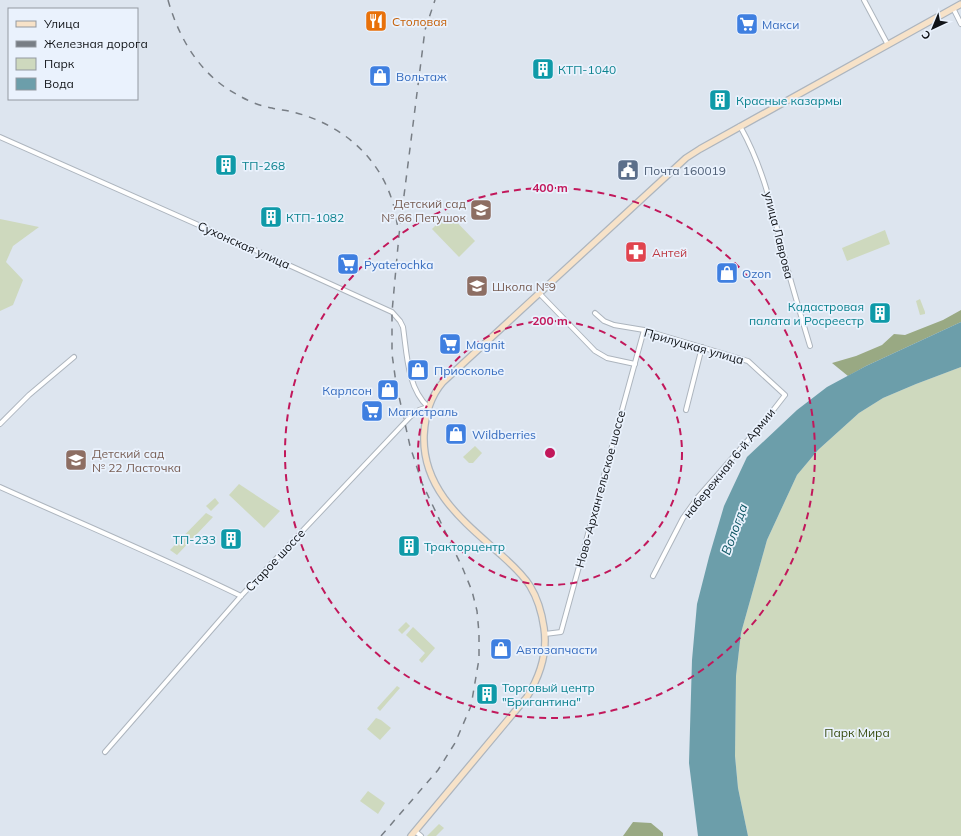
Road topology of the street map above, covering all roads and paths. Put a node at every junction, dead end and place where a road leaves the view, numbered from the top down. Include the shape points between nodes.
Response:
1 (864, 0) edge
2 (961, 4) edge
3 (953, 8) junction
4 (961, 24) edge
5 (888, 45) junction
6 (740, 126) junction
7 (0, 137) edge
8 (540, 292) junction
9 (595, 313) dead end
10 (644, 330) junction
11 (810, 346) dead end
12 (702, 347) junction
13 (74, 357) dead end
14 (634, 364) junction
15 (785, 395) joint
16 (428, 407) junction
17 (686, 410) dead end
18 (0, 424) edge
19 (0, 487) edge
20 (653, 576) dead end
21 (241, 596) junction
22 (545, 634) junction
23 (105, 752) dead end
24 (413, 834) edge
25 (421, 836) edge

1 - 5 street
2 - 3 main road
3 - 4 street
3 - 5 main road
5 - 6 main road
6 - 8 main road via 686,158
6 - 11 street, улица Лаврова via 765,180 794,296
7 - 16 street, Сухонская улица via 392,312 403,327 414,387
8 - 14 street via 595,351 607,358
8 - 16 main road via 443,382
9 - 10 street, Прилуцкая улица via 614,325
10 - 12 street, Прилуцкая улица
10 - 14 street, Ново-Архангельское шоссе
12 - 15 street, Прилуцкая улица via 748,361
12 - 17 street
13 - 18 street via 29,395
14 - 22 street, Ново-Архангельское шоссе via 561,632
15 - 20 street, набережная 6-й Армии via 698,497 683,518
16 - 21 street, Старое шоссе via 410,417
16 - 22 main road via 424,424 425,451 438,490 459,516 511,564 530,586 543,617
19 - 21 street, Старое шоссе via 171,562
21 - 23 street
22 - 24 main road via 542,664 527,697
24 - 25 street

